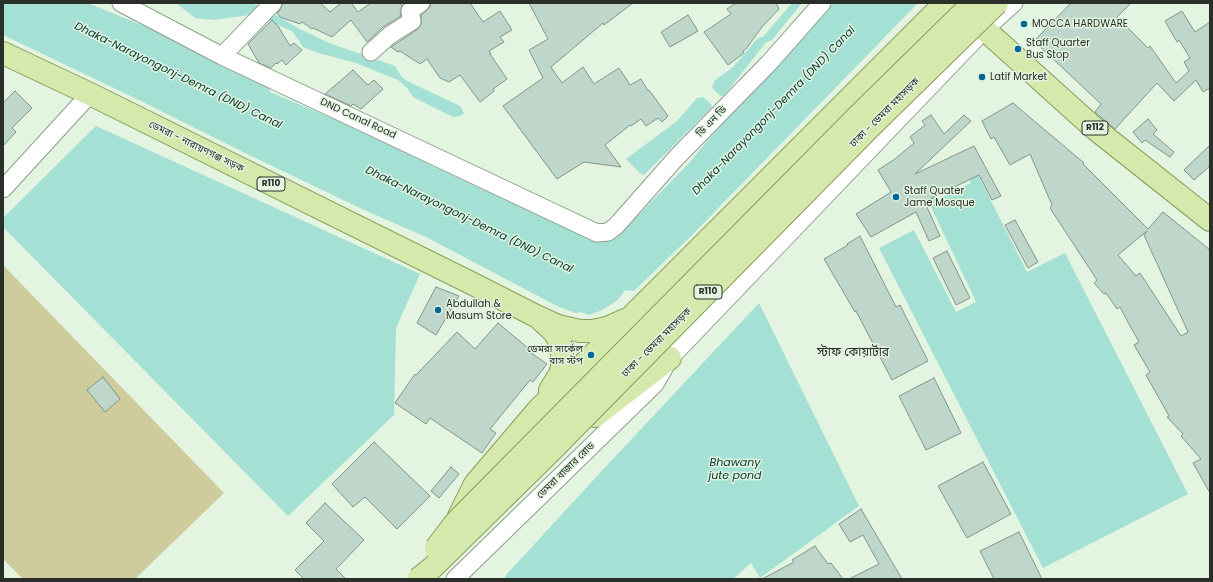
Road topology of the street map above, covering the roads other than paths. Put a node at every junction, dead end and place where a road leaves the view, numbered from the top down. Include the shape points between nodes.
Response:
1 (121, 3) edge
2 (421, 3) edge
3 (822, 3) edge
4 (945, 3) edge
5 (955, 3) edge
6 (973, 3) edge
7 (997, 3) edge
8 (1014, 3) edge
9 (271, 5) edge
10 (984, 30) junction
11 (371, 52) dead end
12 (3, 53) edge
13 (222, 56) junction
14 (90, 94) junction
15 (3, 189) edge
16 (1210, 220) edge
17 (597, 233) joint
18 (538, 317) junction
19 (631, 317) junction
20 (670, 358) junction
21 (537, 412) junction
22 (552, 450) junction
23 (456, 522) junction
24 (412, 579) edge
25 (418, 579) edge
26 (455, 579) edge

1 - 13 street, DND Canal Road
2 - 11 street via 410,11 412,20
3 - 17 street, ডি এন ডি via 769,63 676,158 616,226 608,232
4 - 19 main road
5 - 10 main road
6 - 23 main road, ঢাকা - ডেমরা মহাসড়ক / R110, bridge
7 - 22 main road, ঢাকা - ডেমরা মহাসড়ক / R110, bridge via 865,132
8 - 10 street, ডেমরা বাজার রোড
9 - 13 street
10 - 16 main road, R112 via 1094,128
10 - 20 street, ডেমরা বাজার রোড
12 - 14 main road, ডেমরা - নারায়ণগঞ্জ সড়ক / R110
13 - 17 street, DND Canal Road
14 - 15 street
14 - 18 main road, ডেমরা - নারায়ণগঞ্জ সড়ক / R110
18 - 19 main road, ডেমরা - নারায়ণগঞ্জ সড়ক / R110 via 558,326 580,331 607,328
18 - 21 main road, ডেমরা - নারায়ণগঞ্জ সড়ক / R110 via 554,332 560,342 562,367
19 - 21 main road
20 - 22 main road
20 - 26 street, ডেমরা বাজার রোড via 655,384
21 - 23 main road via 476,484
22 - 25 main road, ঢাকা - ডেমরা মহাসড়ক / R110, bridge
23 - 24 main road, ঢাকা - ডেমরা মহাসড়ক / R110, bridge

